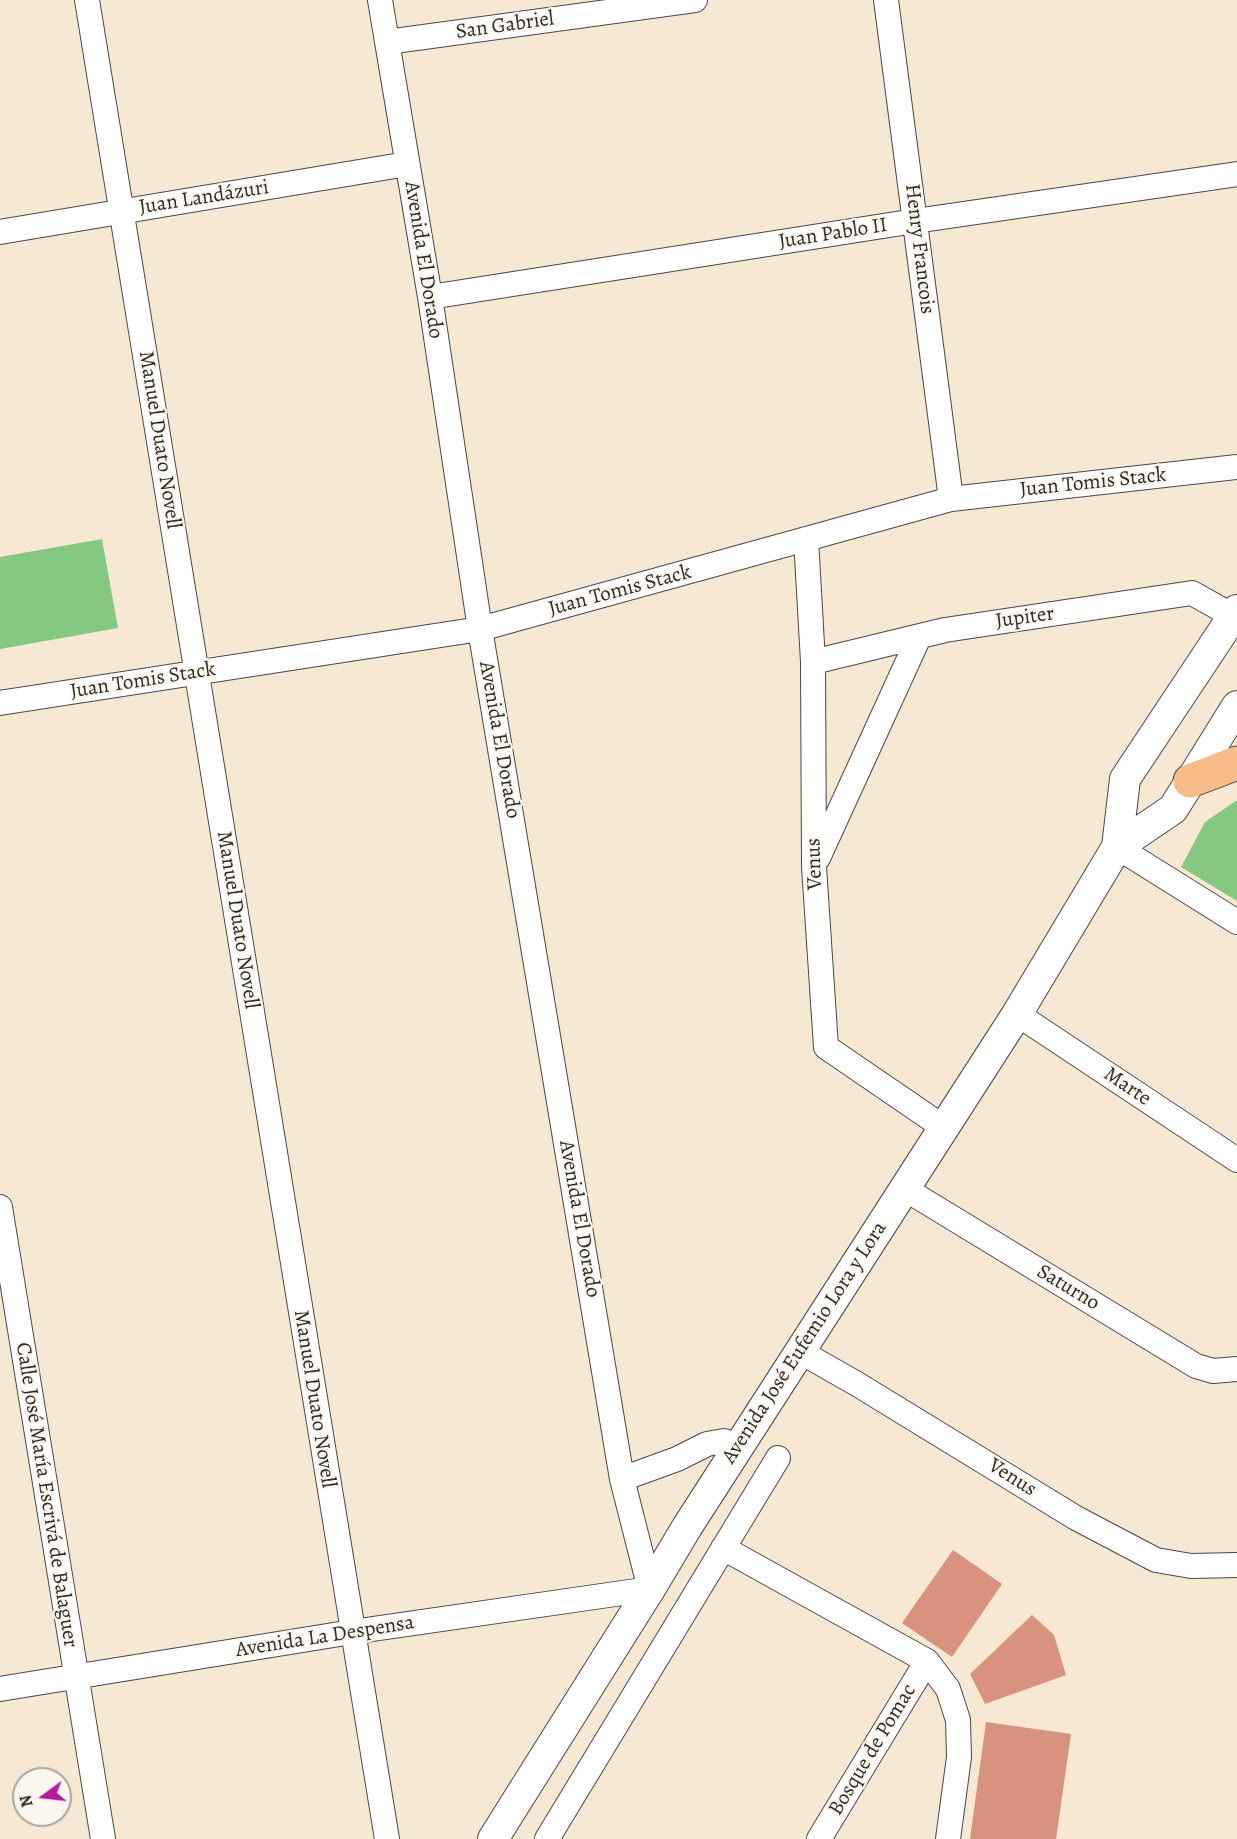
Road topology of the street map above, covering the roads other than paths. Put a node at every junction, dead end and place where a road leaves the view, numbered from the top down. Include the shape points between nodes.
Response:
1 (87, 0) edge
2 (380, 0) edge
3 (695, 0) edge
4 (886, 0) edge
5 (387, 42) junction
6 (407, 164) junction
7 (1237, 174) edge
8 (121, 212) junction
9 (915, 221) junction
10 (0, 232) edge
11 (430, 297) junction
12 (1237, 467) edge
13 (951, 499) junction
14 (806, 539) junction
15 (1235, 613) edge
16 (480, 629) junction
17 (919, 637) junction
18 (813, 662) junction
19 (197, 672) junction
20 (0, 703) edge
21 (1237, 706) edge
22 (1237, 763) edge
23 (1190, 781) junction
24 (1117, 848) junction
25 (814, 867) junction
26 (1237, 922) edge
27 (1017, 1014) junction
28 (943, 1126) junction
29 (1237, 1160) edge
30 (905, 1188) junction
31 (0, 1207) edge
32 (800, 1351) junction
33 (1237, 1369) edge
34 (739, 1445) junction
35 (778, 1458) dead end
36 (622, 1479) junction
37 (723, 1548) junction
38 (1237, 1565) edge
39 (650, 1589) junction
40 (352, 1632) junction
41 (927, 1661) junction
42 (75, 1676) junction
43 (0, 1689) edge
44 (103, 1839) edge
45 (387, 1839) edge
46 (493, 1839) edge
47 (547, 1839) edge
48 (819, 1839) edge
49 (948, 1839) edge

1 - 8 street, Manuel Duato Novell
2 - 5 street, Avenida El Dorado
3 - 5 street, San Gabriel
4 - 9 street, Henry Francois
5 - 6 street, Avenida El Dorado
6 - 8 street, Juan Landázuri
6 - 11 street, Avenida El Dorado
7 - 9 street, Juan Pablo II
8 - 10 street, Juan Landázuri
8 - 19 street, Manuel Duato Novell
9 - 11 street, Juan Pablo II
9 - 13 street, Henry Francois
11 - 16 street, Avenida El Dorado
12 - 13 street, Juan Tomis Stack
13 - 14 street, Juan Tomis Stack
14 - 16 street, Juan Tomis Stack
14 - 18 street, Venus
15 - 17 street, Jupiter via 1192,593
15 - 24 street, Avenida José Eufemio Lora y Lora via 1125,779
16 - 19 street, Juan Tomis Stack
16 - 36 street, Avenida El Dorado
17 - 18 street, Jupiter
17 - 25 street
18 - 25 street, Venus
19 - 20 street, Juan Tomis Stack
19 - 40 street, Manuel Duato Novell
21 - 23 street, Avenida José Eufemio Lora y Lora
22 - 23 main road
23 - 24 street, Avenida José Eufemio Lora y Lora via 1173,809
24 - 26 street
24 - 27 street, Avenida José Eufemio Lora y Lora
25 - 28 street, Venus via 826,1047
27 - 28 street, Avenida José Eufemio Lora y Lora
27 - 29 street, Marte
28 - 30 street, Avenida José Eufemio Lora y Lora
30 - 32 street, Avenida José Eufemio Lora y Lora
30 - 33 street, Saturno via 1196,1366 1213,1371
31 - 42 street, Calle José María Escrivá de Balaguer
32 - 34 street, Avenida José Eufemio Lora y Lora
32 - 38 street, Venus via 1076,1518 1156,1560 1191,1566
34 - 36 street via 724,1441 707,1444
34 - 39 street, Avenida José Eufemio Lora y Lora
35 - 37 street
36 - 39 street, Avenida El Dorado
37 - 41 street
37 - 47 street
39 - 40 street, Avenida La Despensa
39 - 46 street, Avenida José Eufemio Lora y Lora
40 - 42 street, Avenida La Despensa
40 - 45 street, Manuel Duato Novell
41 - 48 street, Bosque de Pomac
41 - 49 street via 948,1689 958,1720 960,1757
42 - 43 street, Avenida La Despensa
42 - 44 street, Calle José María Escrivá de Balaguer

